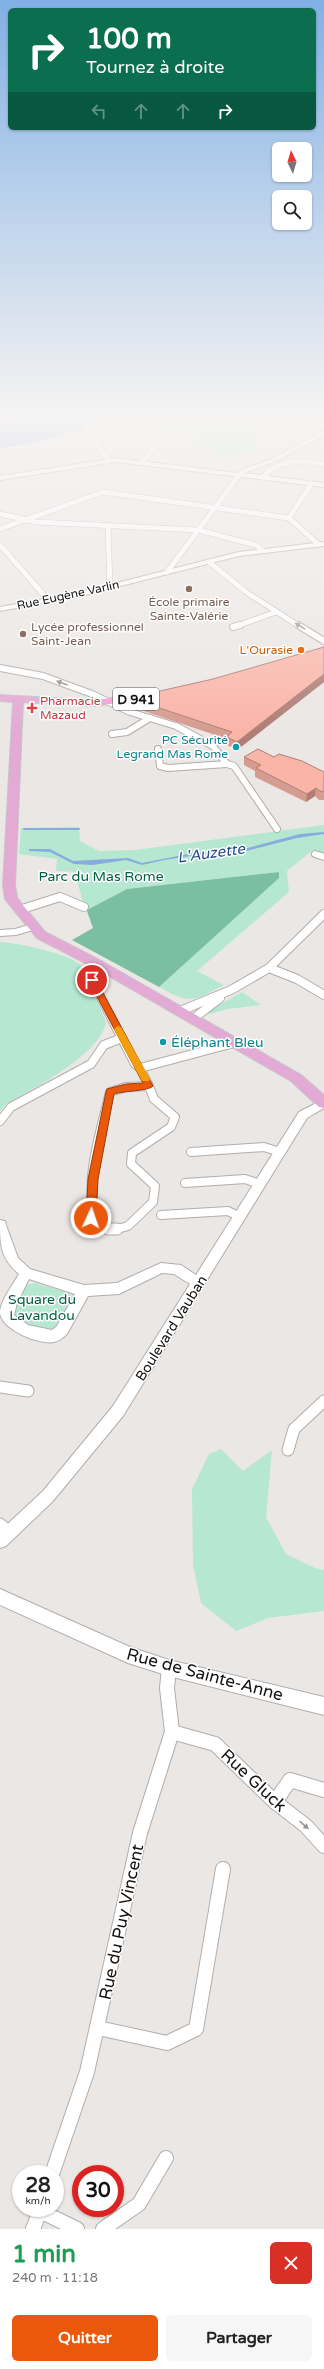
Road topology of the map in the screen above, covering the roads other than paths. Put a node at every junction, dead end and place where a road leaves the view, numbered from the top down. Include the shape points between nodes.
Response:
1 (15, 523) edge
2 (65, 523) edge
3 (203, 523) edge
4 (295, 523) edge
5 (108, 526) junction
6 (0, 529) edge
7 (198, 530) junction
8 (0, 546) edge
9 (322, 546) edge
10 (262, 550) junction
11 (209, 562) junction
12 (167, 572) junction
13 (110, 587) junction
14 (49, 601) junction
15 (0, 609) edge
16 (276, 612) junction
17 (233, 627) dead end
18 (324, 641) edge
19 (0, 668) edge
20 (160, 695) edge
21 (0, 698) edge
22 (18, 699) junction
23 (112, 702) junction
24 (150, 718) junction
25 (112, 734) dead end
26 (158, 749) dead end
27 (227, 764) junction
28 (277, 829) dead end
29 (315, 854) dead end
30 (324, 857) edge
31 (84, 907) dead end
32 (19, 910) junction
33 (324, 914) edge
34 (32, 927) junction
35 (0, 933) edge
36 (99, 965) junction
37 (269, 968) junction
38 (231, 990) junction
39 (324, 995) edge
40 (180, 1011) junction
41 (193, 1019) junction
42 (122, 1038) junction
43 (234, 1043) junction
44 (140, 1068) junction
45 (149, 1086) junction
46 (324, 1103) edge
47 (0, 1121) edge
48 (191, 1152) dead end
49 (280, 1152) junction
50 (185, 1183) dead end
51 (260, 1184) junction
52 (161, 1215) dead end
53 (240, 1217) junction
54 (0, 1225) edge
55 (26, 1273) junction
56 (199, 1283) junction
57 (84, 1291) junction
58 (0, 1387) edge
59 (28, 1390) dead end
60 (324, 1401) edge
61 (288, 1450) dead end
62 (3, 1532) edge
63 (0, 1597) edge
64 (170, 1668) junction
65 (324, 1706) edge
66 (172, 1732) junction
67 (324, 1790) edge
68 (275, 1802) junction
69 (324, 1846) edge
70 (223, 1869) dead end
71 (98, 2028) junction
72 (166, 2158) dead end
73 (55, 2165) edge
74 (38, 2217) edge
75 (55, 2217) edge
76 (33, 2229) edge
77 (77, 2229) edge
78 (103, 2229) edge

1 - 6 street
2 - 5 street
3 - 7 street
4 - 9 street
5 - 7 street
5 - 13 street
7 - 10 street via 256,545
7 - 12 street
8 - 14 street
9 - 10 street, Rue Eugène Varlin
10 - 11 street, Rue Eugène Varlin
11 - 12 street, Rue Eugène Varlin
11 - 16 street
12 - 13 street, Rue Eugène Varlin
13 - 14 street, Rue Eugène Varlin
14 - 15 street, Rue Eugène Varlin
16 - 17 street
18 -> 16 street
23 -> 19 street via 43,676
20 - 23 main road, D 941
21 - 22 main road, D 941
22 - 23 main road, D 941
22 - 32 main road via 9,885 11,899
23 - 24 street via 130,712
24 - 25 street via 130,732
24 - 27 street via 176,726 203,740 213,746
26 - 27 street via 160,766 168,768
27 - 28 street via 234,766
29 - 30 street
31 - 32 street via 60,897
32 - 34 main road
33 - 37 street
34 - 35 street
34 - 36 main road via 42,936
36 - 40 main road
36 - 42 street via 91,972 92,980
37 - 38 street
37 - 39 street via 297,979
38 - 40 street
38 - 41 street
40 - 41 main road
41 - 43 main road
42 - 44 street via 135,1064
42 - 47 street via 104,1045 91,1064 11,1107
43 - 44 street
43 - 46 main road via 296,1078
44 - 45 street
45 - 45 street via 154,1099 175,1117 171,1127 132,1153 131,1164 154,1186 153,1202 125,1230 107,1231 96,1226 91,1218 93,1179 110,1092 126,1087
46 - 49 street, Boulevard Vauban via 303,1115
48 - 49 street via 264,1147
49 - 51 street, Boulevard Vauban
50 - 51 street via 245,1179
51 - 53 street, Boulevard Vauban
52 - 53 street via 228,1211
53 - 56 street, Boulevard Vauban
54 - 55 street via 12,1261
55 - 57 street
55 - 57 street via 7,1311 8,1319 13,1325 50,1337 62,1330
56 - 57 street via 176,1269 161,1268 119,1288
56 - 62 street, Boulevard Vauban via 118,1411 52,1490
58 - 59 street
60 - 61 street via 294,1429
63 - 64 street, Rue de Sainte-Anne via 99,1643
64 - 65 street, Rue de Sainte-Anne
64 - 66 street, Rue du Puy Vincent via 167,1688
66 - 68 street, Rue Gluck via 215,1744
66 - 71 street, Rue du Puy Vincent via 140,1833
67 - 68 street via 290,1780
68 -> 69 street, Rue Gluck via 306,1826
70 - 71 street via 196,2029 168,2043
71 - 73 street, Rue du Puy Vincent via 87,2072
72 - 78 street via 139,2204
74 - 76 street
75 - 77 street

